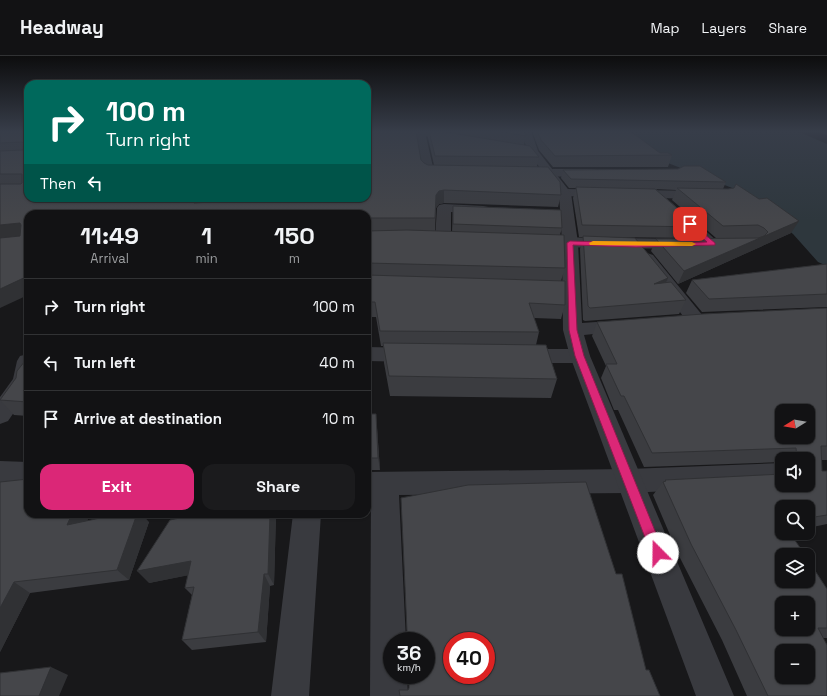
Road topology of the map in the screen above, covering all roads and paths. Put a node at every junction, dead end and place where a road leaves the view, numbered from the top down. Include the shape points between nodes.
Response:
1 (425, 161) edge
2 (539, 161) edge
3 (466, 172) edge
4 (512, 172) edge
5 (605, 172) edge
6 (549, 173) junction
7 (655, 194) junction
8 (715, 195) edge
9 (560, 207) junction
10 (498, 210) edge
11 (459, 239) edge
12 (530, 241) edge
13 (570, 243) junction
14 (712, 244) junction
15 (728, 244) edge
16 (636, 245) junction
17 (673, 322) edge
18 (642, 325) edge
19 (573, 330) junction
20 (371, 354) edge
21 (430, 355) edge
22 (501, 356) edge
23 (580, 356) junction
24 (24, 381) edge
25 (0, 415) edge
26 (0, 472) edge
27 (24, 473) edge
28 (775, 474) edge
29 (629, 481) junction
30 (376, 483) edge
31 (307, 518) edge
32 (290, 696) edge
33 (389, 696) edge
34 (715, 696) edge

1 - 3 street via 428,171
2 - 6 street
4 - 6 street
5 - 6 street
6 - 9 street
7 - 8 street
7 - 9 street
7 - 14 street
9 - 13 street
10 - 11 street via 444,208 436,238
12 - 13 street
13 - 16 street
13 - 19 street via 563,288
14 - 15 street
14 - 16 street
16 - 17 street via 704,320
18 - 19 street
19 - 23 street
20 - 21 street
22 - 23 street
23 - 29 street
24 - 25 street
26 - 27 street
28 - 29 street
29 - 30 street
29 - 34 street
30 - 33 street
31 - 32 street

